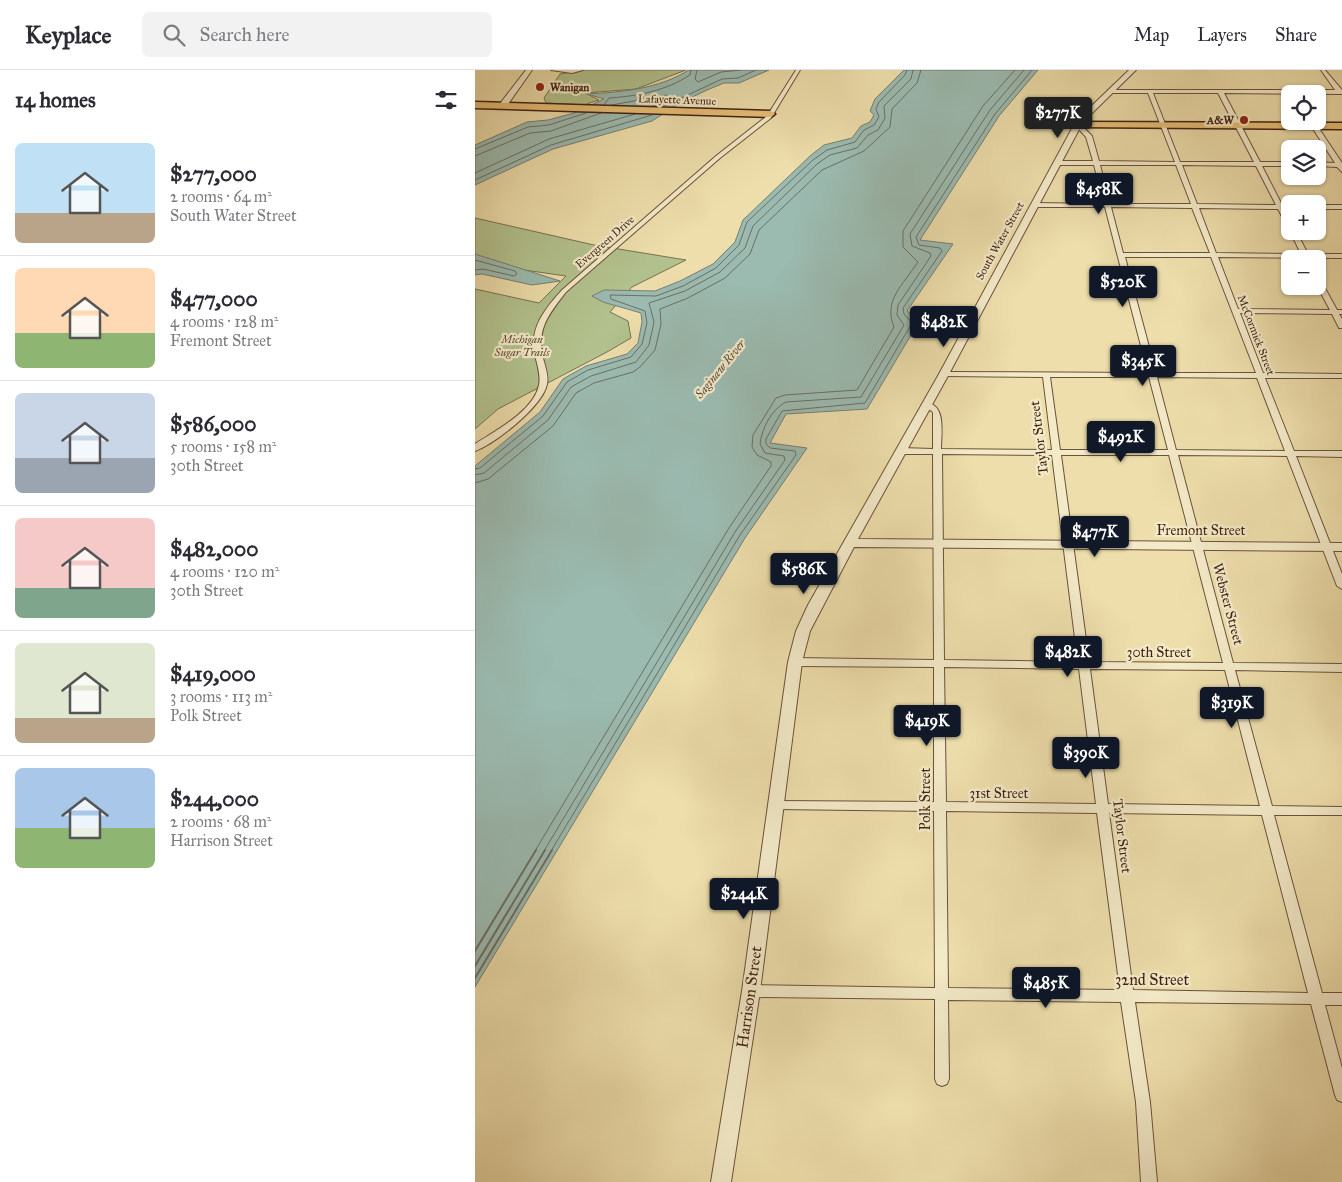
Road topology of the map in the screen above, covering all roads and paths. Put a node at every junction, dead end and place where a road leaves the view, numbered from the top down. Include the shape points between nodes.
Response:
1 (529, 70) edge
2 (553, 70) edge
3 (581, 70) edge
4 (797, 70) edge
5 (1133, 70) edge
6 (1323, 70) edge
7 (1110, 91) junction
8 (1150, 91) junction
9 (1220, 91) junction
10 (1326, 92) edge
11 (1341, 92) edge
12 (1281, 93) edge
13 (475, 105) edge
14 (503, 105) junction
15 (771, 114) junction
16 (1281, 125) edge
17 (1326, 125) edge
18 (1078, 126) junction
19 (1163, 126) junction
20 (1238, 126) junction
21 (1342, 126) edge
22 (1316, 130) edge
23 (1058, 163) junction
24 (1097, 163) junction
25 (1178, 164) junction
26 (1258, 164) junction
27 (1281, 164) edge
28 (1326, 165) edge
29 (1341, 166) edge
30 (1034, 205) junction
31 (1107, 206) junction
32 (1194, 206) junction
33 (1280, 206) joint
34 (1326, 207) edge
35 (1342, 207) edge
36 (1120, 254) junction
37 (1212, 255) junction
38 (1281, 256) edge
39 (1326, 256) edge
40 (1342, 256) edge
41 (1326, 293) edge
42 (1234, 311) junction
43 (1338, 312) edge
44 (1342, 326) edge
45 (944, 374) junction
46 (1046, 374) junction
47 (1153, 376) junction
48 (1259, 376) junction
49 (1342, 376) edge
50 (926, 405) junction
51 (475, 448) edge
52 (901, 451) junction
53 (1055, 451) junction
54 (937, 452) junction
55 (1173, 452) junction
56 (1290, 454) junction
57 (1342, 454) edge
58 (849, 543) junction
59 (938, 544) junction
60 (1067, 544) junction
61 (1197, 545) junction
62 (1327, 546) junction
63 (1342, 546) edge
64 (1342, 586) edge
65 (795, 662) junction
66 (939, 664) junction
67 (1083, 665) junction
68 (1229, 666) junction
69 (1342, 668) edge
70 (775, 806) junction
71 (940, 807) junction
72 (1103, 809) junction
73 (1267, 810) junction
74 (1342, 811) edge
75 (751, 991) junction
76 (941, 994) junction
77 (1127, 996) junction
78 (1316, 998) junction
79 (1342, 999) edge
80 (942, 1079) dead end
81 (1342, 1095) edge
82 (721, 1182) edge
83 (1149, 1182) edge

1 - 14 street
2 - 3 street
4 - 15 street, Evergreen Drive
5 - 7 street, South Water Street
6 - 11 street
7 - 8 street
7 - 18 street, South Water Street
8 - 9 street
8 - 19 street, McCormick Street
9 - 12 street
9 - 20 street
10 - 11 street
13 - 14 main road, Lafayette Avenue
14 - 15 main road, Lafayette Avenue
15 - 51 street, Evergreen Drive via 564,291 538,328 535,341 543,369 543,386 537,397 511,423
16 - 20 main road
17 - 21 main road
18 - 19 main road
18 - 23 street, South Water Street
18 - 24 street, Webster Street via 1089,136
19 - 20 main road
19 - 25 street, McCormick Street
20 - 26 street
22 - 29 street
23 - 24 street
23 - 30 street, South Water Street
24 - 25 street
24 - 31 street, Webster Street
25 - 26 street
25 - 32 street, McCormick Street
26 - 27 street
26 - 33 street
28 - 29 street
30 - 31 street
30 - 45 street, South Water Street
31 - 32 street
31 - 36 street, Webster Street
32 - 33 street
32 - 37 street, McCormick Street
34 - 35 street
36 - 37 street
36 - 47 street, Webster Street
37 - 38 street
37 - 42 street, McCormick Street
39 - 40 street
41 - 43 street
42 - 43 street
42 - 48 street, McCormick Street
43 - 44 street
45 - 46 street
45 - 50 street, South Water Street
46 - 47 street
46 - 53 street, Taylor Street
47 - 48 street
47 - 55 street, Webster Street
48 - 49 street
48 - 56 street, McCormick Street
50 - 52 street, South Water Street
50 - 54 street, Polk Street via 937,413
52 - 54 street
52 - 58 street, South Water Street
53 - 54 street
53 - 55 street
53 - 60 street, Taylor Street
54 - 59 street, Polk Street
55 - 56 street
55 - 61 street, Webster Street
56 - 57 street
56 - 62 street, McCormick Street
58 - 59 street, Fremont Street
58 - 65 street, South Water Street via 803,631
59 - 60 street, Fremont Street
59 - 66 street, Polk Street
60 - 61 street, Fremont Street
60 - 67 street, Taylor Street
61 - 62 street, Fremont Street
61 - 68 street, Webster Street
62 - 63 street, Fremont Street
62 - 64 street, McCormick Street
65 - 66 street, 30th Street
65 - 70 street, Harrison Street
66 - 67 street, 30th Street
66 - 71 street, Polk Street
67 - 68 street, 30th Street
67 - 72 street, Taylor Street
68 - 69 street, 30th Street
68 - 73 street, Webster Street
70 - 71 street, 31st Street
70 - 75 street, Harrison Street
71 - 72 street, 31st Street
71 - 76 street, Polk Street
72 - 73 street, 31st Street
72 - 77 street, Taylor Street
73 - 74 street, 31st Street
73 - 78 street, Webster Street
75 - 76 street, 32nd Street
75 - 82 street, Harrison Street
76 - 77 street, 32nd Street
76 - 80 street, Polk Street
77 - 78 street, 32nd Street
77 - 83 street, Taylor Street via 1143,1102
78 - 79 street, 32nd Street
78 - 81 street, Webster Street

